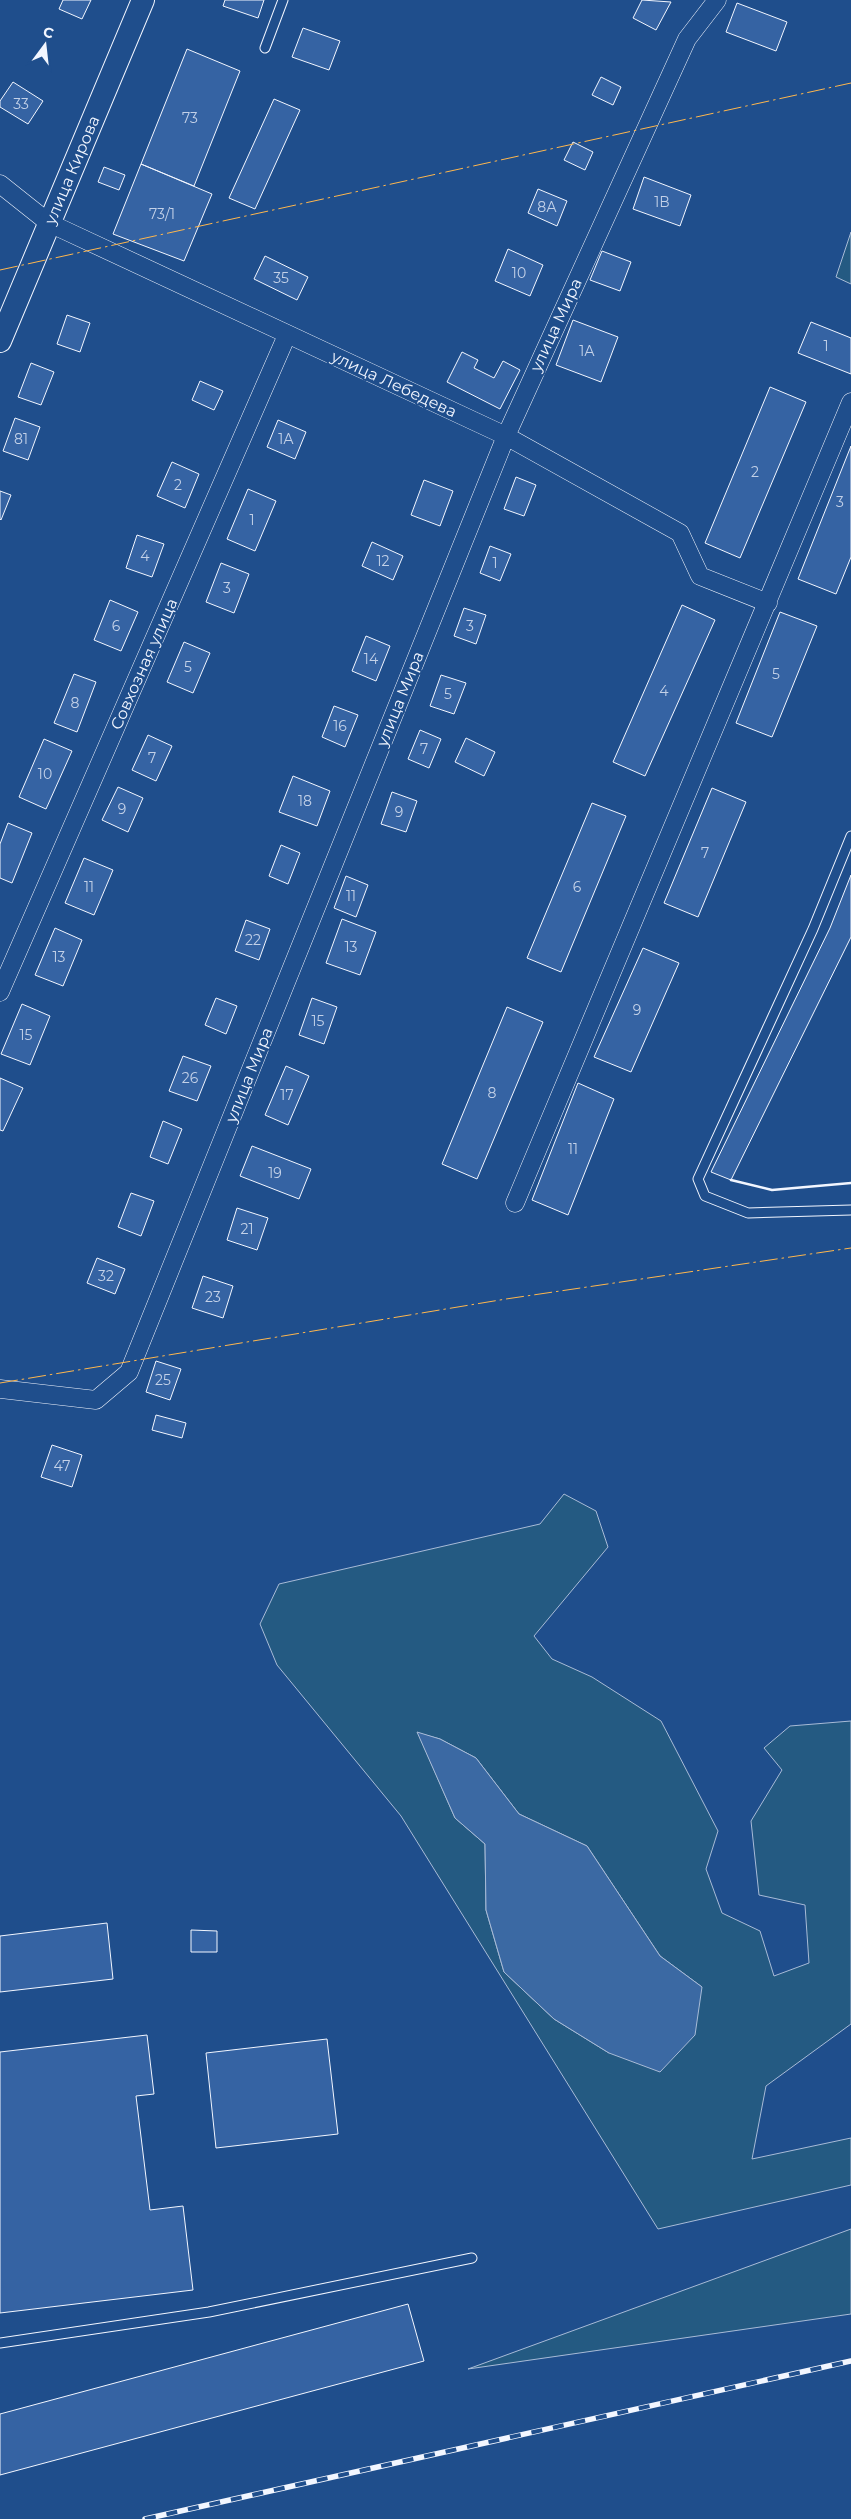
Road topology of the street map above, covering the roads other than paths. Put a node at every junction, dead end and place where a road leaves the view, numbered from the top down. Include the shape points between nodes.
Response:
1 (143, 0) edge
2 (283, 0) edge
3 (717, 0) edge
4 (265, 48) dead end
5 (0, 184) edge
6 (49, 222) junction
7 (287, 335) junction
8 (0, 340) edge
9 (851, 402) edge
10 (506, 436) junction
11 (768, 603) junction
12 (851, 836) edge
13 (0, 992) edge
14 (515, 1203) dead end
15 (851, 1210) edge
16 (0, 1389) edge
17 (472, 2258) dead end
18 (0, 2342) edge

1 - 6 street, улица Кирова
2 - 4 lane
3 - 10 street, улица Мира via 688,39
5 - 6 street, улица Лебедева
6 - 7 street, улица Лебедева
6 - 8 street, улица Кирова
7 - 10 street, улица Лебедева
7 - 13 street, Совхозная улица
9 - 11 street
10 - 11 street, улица Лебедева via 680,533 700,576
10 - 16 street, улица Мира via 129,1372 96,1400
11 - 14 street
12 - 15 lane via 698,1179 705,1196 748,1213
17 - 18 lane via 209,2312

